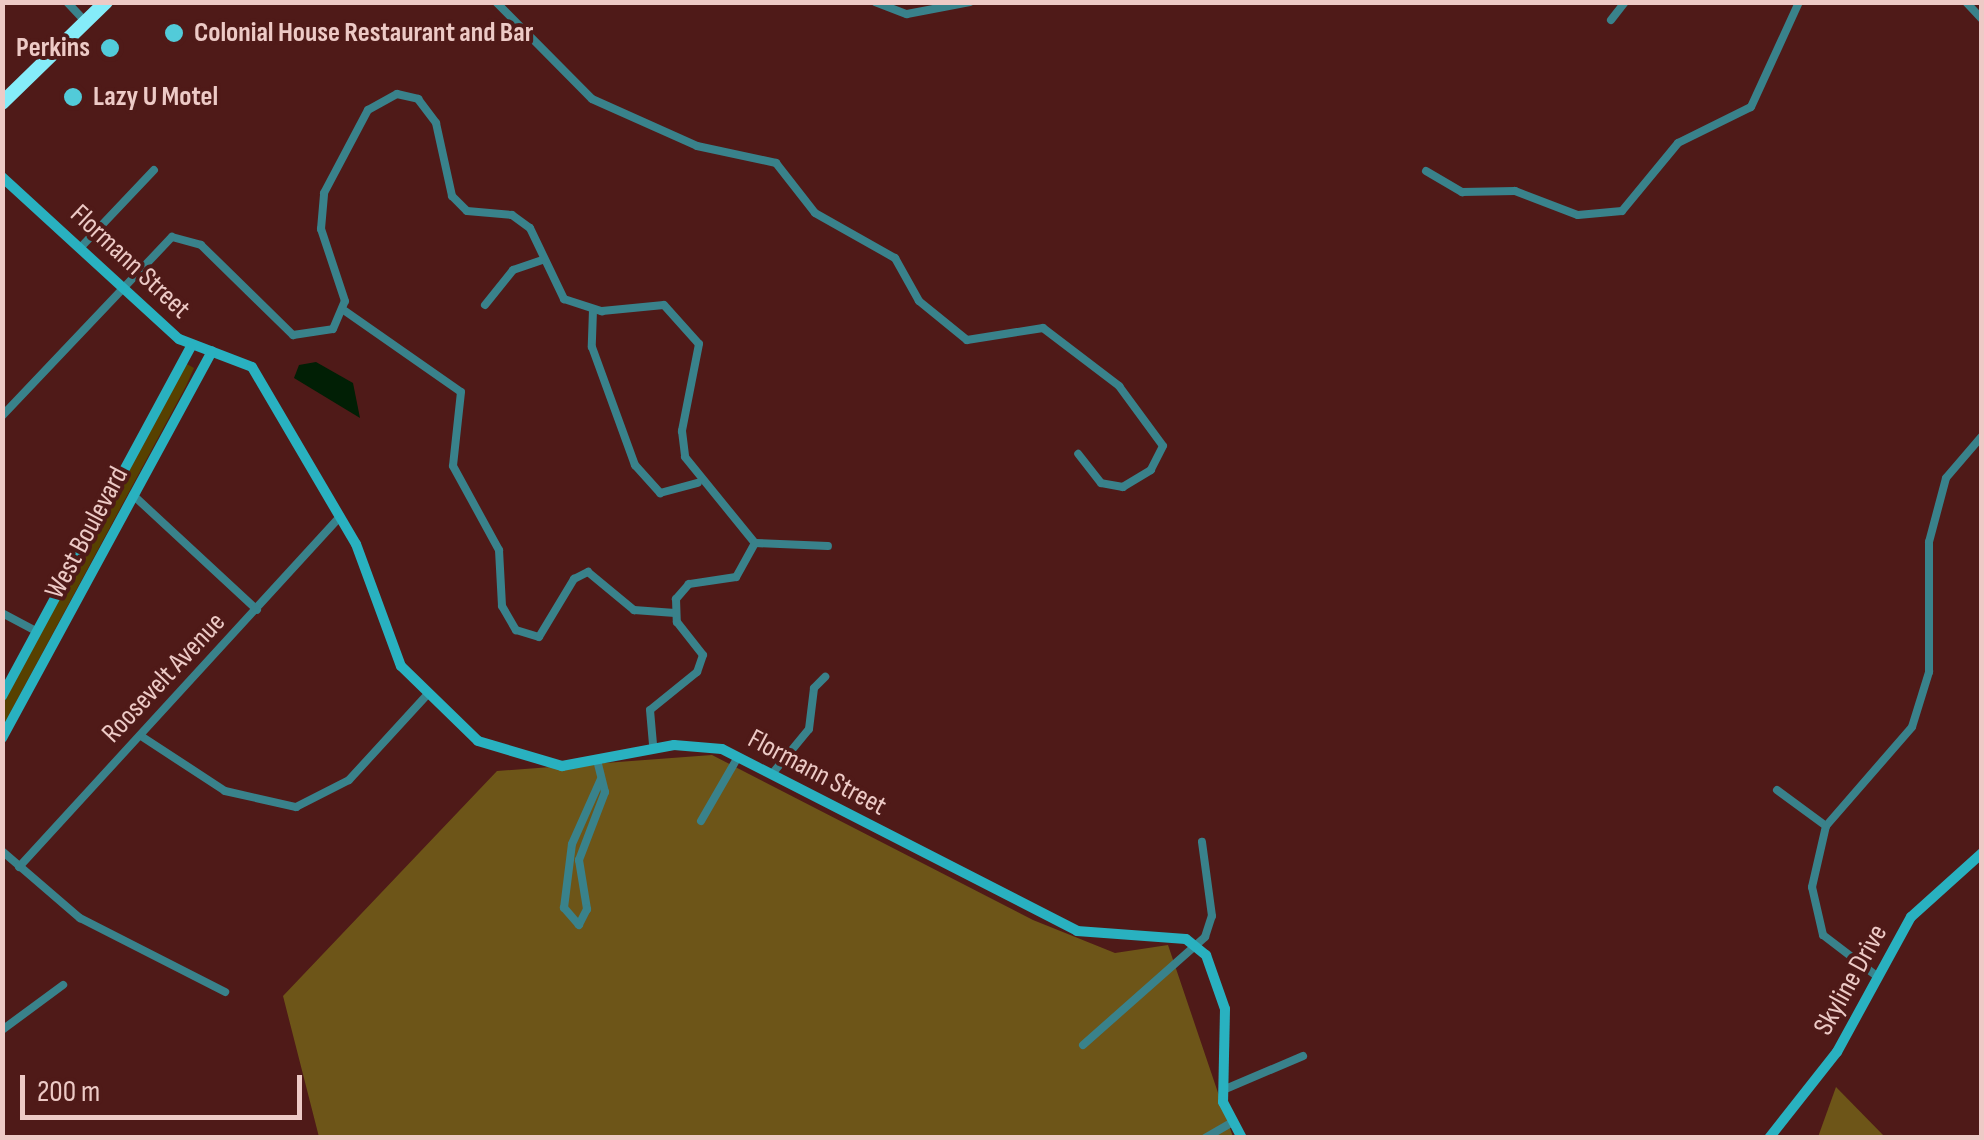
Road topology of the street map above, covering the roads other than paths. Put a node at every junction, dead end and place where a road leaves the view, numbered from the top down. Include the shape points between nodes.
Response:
1 (67, 2) edge
2 (86, 2) edge
3 (106, 2) edge
4 (496, 2) edge
5 (875, 2) edge
6 (970, 2) edge
7 (1625, 2) edge
8 (1799, 2) edge
9 (1966, 2) edge
10 (82, 18) junction
11 (1982, 19) edge
12 (1611, 20) dead end
13 (2, 103) edge
14 (154, 170) dead end
15 (1426, 171) dead end
16 (2, 177) edge
17 (80, 248) junction
18 (542, 260) junction
19 (124, 287) junction
20 (485, 305) dead end
21 (593, 310) junction
22 (345, 312) junction
23 (190, 348) junction
24 (212, 351) junction
25 (2, 400) edge
26 (10, 408) junction
27 (2, 416) edge
28 (1982, 436) edge
29 (1078, 454) dead end
30 (698, 483) junction
31 (133, 495) junction
32 (340, 517) junction
33 (755, 542) junction
34 (828, 546) dead end
35 (258, 610) junction
36 (2, 613) edge
37 (675, 614) junction
38 (38, 632) junction
39 (825, 676) dead end
40 (2, 696) edge
41 (427, 696) junction
42 (142, 736) junction
43 (2, 738) edge
44 (653, 748) junction
45 (738, 757) junction
46 (597, 760) junction
47 (772, 774) junction
48 (601, 780) junction
49 (1777, 790) dead end
50 (701, 820) dead end
51 (1826, 826) junction
52 (1202, 842) dead end
53 (2, 851) edge
54 (1982, 853) edge
55 (19, 867) junction
56 (1198, 946) junction
57 (1878, 977) junction
58 (63, 985) dead end
59 (225, 992) dead end
60 (2, 1030) edge
61 (1083, 1045) dead end
62 (1304, 1056) dead end
63 (1223, 1090) junction
64 (1231, 1123) junction
65 (1205, 1138) edge
66 (1242, 1138) edge
67 (1769, 1138) edge

1 - 10 street
2 - 10 highway
3 - 10 highway
4 - 29 street via 592,99 697,146 776,163 815,213 895,258 919,302 956,333 984,342 1043,328 1119,386 1164,446 1151,470 1123,487 1101,483
5 - 6 street via 922,14
7 - 12 street
8 - 15 street via 1751,108 1678,143 1622,211 1578,215 1515,191 1462,192
9 - 11 street
10 - 13 highway
14 - 17 street
16 - 17 street, Flormann Street
17 - 19 street, Flormann Street
18 - 20 street via 513,270
18 - 21 street via 564,299
18 - 22 street via 520,220 459,204 432,115 397,94 368,110 321,202
19 - 22 street via 166,240 182,236 293,335 320,336
19 - 23 street, Flormann Street
19 - 26 street
21 - 30 street via 592,347 635,465 660,493
21 - 30 street via 664,305 693,329 702,356 682,430
22 - 37 street via 461,392 453,466 499,550 502,606 516,630 539,637 574,579 588,572 634,610
23 - 24 street, Flormann Street
23 - 38 street, West Boulevard
24 - 31 street, West Boulevard
24 - 32 street, Flormann Street via 252,367 291,447
25 - 26 street
26 - 27 street
28 - 51 street via 1946,478 1928,542 1929,672 1912,726
30 - 33 street
31 - 35 street
31 - 43 street, West Boulevard
32 - 35 street, Roosevelt Avenue
32 - 41 street, Flormann Street via 392,648
33 - 34 street
33 - 37 street via 736,577 681,589
35 - 42 street, Roosevelt Avenue
36 - 38 street
37 - 44 street via 703,655 697,672 650,710
38 - 40 street, West Boulevard
39 - 47 street via 814,688 809,729
41 - 42 street via 350,780 279,809 226,791
41 - 46 street, Flormann Street via 502,754 562,766
42 - 55 street, Roosevelt Avenue
44 - 45 street, Flormann Street via 700,744
44 - 46 street, Flormann Street
45 - 47 street, Flormann Street
45 - 50 street
46 - 48 street
47 - 56 street, Flormann Street via 1077,931 1177,936
48 - 48 street via 572,844 564,908 579,926 587,908 579,860 603,801
49 - 51 street
51 - 57 street via 1812,886 1823,936
52 - 56 street via 1212,916
53 - 55 street
54 - 57 street, Skyline Drive via 1925,900
55 - 59 street via 131,950
56 - 61 street
56 - 63 street via 1228,1019
57 - 67 street, Skyline Drive via 1837,1052
58 - 60 street
62 - 63 street
63 - 64 street
64 - 65 street
64 - 66 street

